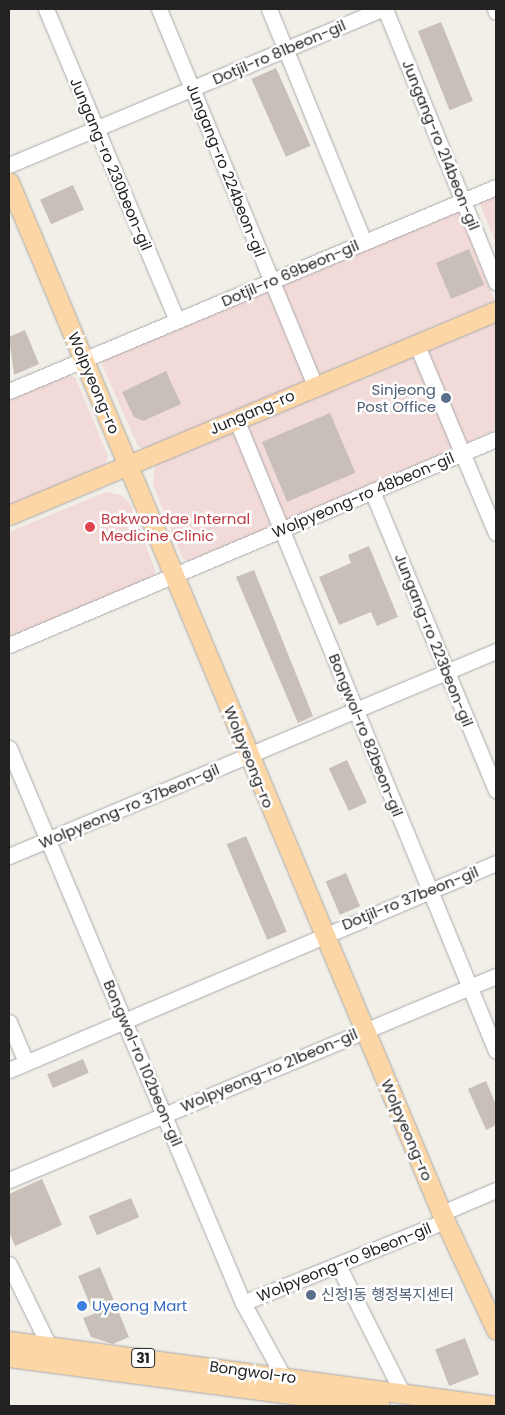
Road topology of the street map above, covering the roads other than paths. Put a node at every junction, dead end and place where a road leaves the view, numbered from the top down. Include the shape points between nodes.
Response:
1 (46, 9) edge
2 (159, 9) edge
3 (269, 9) edge
4 (384, 9) edge
5 (495, 9) edge
6 (496, 12) edge
7 (286, 49) junction
8 (192, 88) junction
9 (96, 128) junction
10 (9, 165) edge
11 (9, 182) edge
12 (496, 187) edge
13 (463, 200) junction
14 (364, 242) junction
15 (272, 280) junction
16 (496, 282) edge
17 (496, 311) edge
18 (176, 320) junction
19 (416, 343) junction
20 (84, 360) junction
21 (316, 386) junction
22 (9, 392) edge
23 (236, 418) junction
24 (496, 439) edge
25 (463, 453) junction
26 (128, 464) junction
27 (372, 491) junction
28 (9, 515) edge
29 (282, 530) junction
30 (496, 533) edge
31 (176, 575) junction
32 (9, 645) edge
33 (496, 651) edge
34 (447, 672) junction
35 (356, 710) junction
36 (9, 748) edge
37 (248, 756) junction
38 (496, 790) edge
39 (46, 841) junction
40 (9, 856) edge
41 (496, 863) edge
42 (430, 890) junction
43 (323, 933) junction
44 (496, 976) edge
45 (470, 986) junction
46 (126, 1018) junction
47 (9, 1022) edge
48 (364, 1030) junction
49 (496, 1051) edge
50 (26, 1062) junction
51 (9, 1070) edge
52 (164, 1114) junction
53 (9, 1180) edge
54 (496, 1190) edge
55 (444, 1217) junction
56 (9, 1264) edge
57 (338, 1265) junction
58 (243, 1303) junction
59 (496, 1330) edge
60 (9, 1340) edge
61 (49, 1346) junction
62 (9, 1357) edge
63 (237, 1379) junction
64 (281, 1392) edge
65 (403, 1394) junction
66 (380, 1406) edge
67 (496, 1406) edge

1 - 9 street, Jungang-ro 230beon-gil
2 - 8 street, Jungang-ro 224beon-gil
3 - 7 street
4 - 7 street, Dotjil-ro 81beon-gil
4 - 13 street, Jungang-ro 214beon-gil
5 - 6 street
7 - 8 street, Dotjil-ro 81beon-gil
7 - 14 street
8 - 9 street, Dotjil-ro 81beon-gil
8 - 15 street, Jungang-ro 224beon-gil
9 - 10 street, Dotjil-ro 81beon-gil
9 - 18 street, Jungang-ro 230beon-gil
11 - 20 main road, Wolpyeong-ro
12 - 13 street, Dotjil-ro 69beon-gil
13 - 14 street, Dotjil-ro 69beon-gil
13 - 16 street, Jungang-ro 214beon-gil
14 - 15 street, Dotjil-ro 69beon-gil
15 - 18 street, Dotjil-ro 69beon-gil
15 - 21 street, Jungang-ro 224beon-gil
17 - 19 main road, Jungang-ro
18 - 20 street, Dotjil-ro 69beon-gil
19 - 21 main road, Jungang-ro
19 - 25 street
20 - 22 street, Dotjil-ro 69beon-gil
20 - 26 main road, Wolpyeong-ro
21 - 23 main road, Jungang-ro
23 - 26 main road, Jungang-ro
23 - 29 street, Bongwol-ro 82beon-gil
24 - 25 street, Wolpyeong-ro 48beon-gil
25 - 27 street, Wolpyeong-ro 48beon-gil
25 - 30 street
26 - 28 main road, Jungang-ro
26 - 31 main road, Wolpyeong-ro
27 - 29 street, Wolpyeong-ro 48beon-gil
27 - 34 street, Jungang-ro 223beon-gil
29 - 31 street, Wolpyeong-ro 48beon-gil
29 - 35 street, Bongwol-ro 82beon-gil
31 - 32 street, Wolpyeong-ro 48beon-gil
31 - 37 main road, Wolpyeong-ro
33 - 34 street, Wolpyeong-ro 37beon-gil
34 - 35 street, Wolpyeong-ro 37beon-gil
34 - 38 street, Jungang-ro 223beon-gil
35 - 37 street, Wolpyeong-ro 37beon-gil
35 - 42 street, Bongwol-ro 82beon-gil
36 - 39 street, Bongwol-ro 102beon-gil
37 - 39 street, Wolpyeong-ro 37beon-gil
37 - 43 main road, Wolpyeong-ro
39 - 40 street, Wolpyeong-ro 37beon-gil
39 - 46 street, Bongwol-ro 102beon-gil
41 - 42 street, Dotjil-ro 37beon-gil
42 - 43 street, Dotjil-ro 37beon-gil
42 - 45 street, Bongwol-ro 82beon-gil
43 - 46 street, Dotjil-ro 37beon-gil
43 - 48 main road, Wolpyeong-ro
44 - 45 street, Wolpyeong-ro 21beon-gil
45 - 48 street, Wolpyeong-ro 21beon-gil
45 - 49 street, Bongwol-ro 82beon-gil
46 - 50 street, Dotjil-ro 37beon-gil
46 - 52 street, Bongwol-ro 102beon-gil
47 - 50 street
48 - 52 street, Wolpyeong-ro 21beon-gil
48 - 55 main road, Wolpyeong-ro
50 - 51 street, Dotjil-ro 37beon-gil
52 - 53 street, Wolpyeong-ro 21beon-gil
52 - 58 street, Bongwol-ro 102beon-gil
54 - 55 street, Wolpyeong-ro 9beon-gil
55 - 57 street, Wolpyeong-ro 9beon-gil
55 - 59 main road, Wolpyeong-ro
56 - 61 street
57 - 58 street, Wolpyeong-ro 9beon-gil
57 - 65 street
58 - 64 street, Bongwol-ro 102beon-gil
60 - 61 main road, Bongwol-ro / 31
61 - 63 main road, Bongwol-ro / 31
62 - 63 main road
63 - 64 main road, Bongwol-ro / 31
64 - 65 main road, Bongwol-ro / 31
64 - 66 main road
65 - 67 main road, Bongwol-ro / 31

